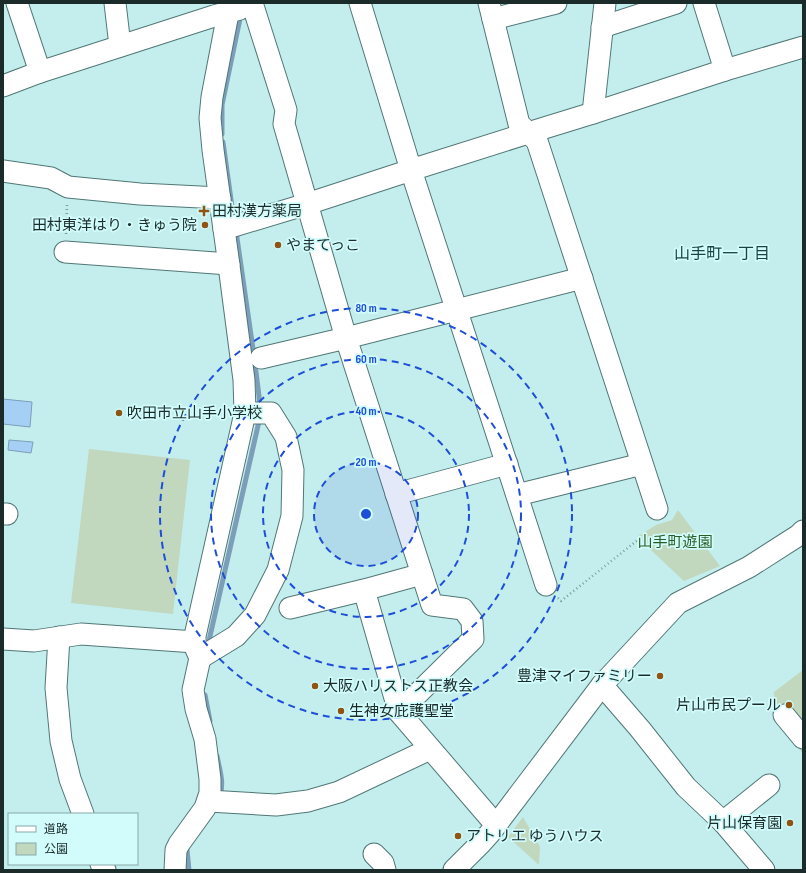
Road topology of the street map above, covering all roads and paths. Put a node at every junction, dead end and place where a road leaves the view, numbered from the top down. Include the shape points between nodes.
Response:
1 (17, 3) edge
2 (115, 3) edge
3 (360, 3) edge
4 (556, 3) edge
5 (604, 3) edge
6 (676, 3) edge
7 (704, 3) edge
8 (242, 7) edge
9 (491, 11) edge
10 (602, 26) junction
11 (120, 46) junction
12 (803, 47) edge
13 (725, 70) junction
14 (40, 72) junction
15 (3, 86) edge
16 (593, 113) junction
17 (528, 132) junction
18 (411, 170) junction
19 (3, 171) edge
20 (68, 187) junction
21 (220, 198) junction
22 (306, 204) junction
23 (231, 227) junction
24 (65, 252) joint
25 (229, 264) junction
26 (582, 278) junction
27 (457, 310) junction
28 (346, 338) junction
29 (261, 358) dead end
30 (254, 413) junction
31 (507, 464) junction
32 (642, 464) junction
33 (396, 494) junction
34 (517, 495) junction
35 (657, 509) dead end
36 (802, 535) edge
37 (639, 538) dead end
38 (422, 574) junction
39 (546, 585) dead end
40 (364, 590) junction
41 (561, 601) dead end
42 (290, 608) dead end
43 (59, 637) junction
44 (3, 639) edge
45 (198, 650) junction
46 (602, 685) junction
47 (399, 712) junction
48 (784, 715) dead end
49 (803, 738) edge
50 (430, 749) junction
51 (769, 785) dead end
52 (208, 801) junction
53 (83, 813) edge
54 (723, 822) junction
55 (496, 825) junction
56 (174, 870) edge
57 (454, 870) edge
58 (764, 870) edge

1 - 14 street
2 - 11 street
3 - 18 street
4 - 9 street
5 - 10 street
6 - 10 street
7 - 13 street
8 - 11 street
8 - 21 street via 210,110
8 - 22 street via 286,110 284,124
9 - 17 street via 519,124
10 - 16 street
11 - 14 street
12 - 13 street
13 - 16 street
14 - 15 street
16 - 17 street
17 - 18 street
17 - 26 street via 538,141
18 - 22 street
18 - 27 street
19 - 20 street via 51,178
20 - 21 street
20 - 24 path
21 - 23 street
22 - 23 street
22 - 28 street
23 - 25 street
24 - 25 street
25 - 30 street via 244,380
26 - 27 street
26 - 32 street
27 - 28 street
27 - 31 street
28 - 29 street
28 - 33 street
30 - 45 street via 195,636
30 - 45 street via 271,413 286,437 293,470 292,516 278,570 255,615 236,636
31 - 33 street
31 - 34 street
32 - 34 street
32 - 35 street
33 - 38 street
34 - 39 street
36 - 46 street via 749,567 678,603
37 - 41 path
38 - 40 street
38 - 47 street via 432,605 463,609 472,621 474,639
40 - 42 street
40 - 47 street
43 - 44 street via 34,641
43 - 45 street via 81,634
43 - 53 street via 56,688 61,741 70,779
45 - 52 street via 193,690 205,739 210,779
46 - 54 street via 686,787
46 - 55 street
47 - 50 street
48 - 49 street
50 - 52 street via 339,792 308,801 276,805
50 - 55 street
51 - 54 street
52 - 56 street via 176,850
54 - 58 street
55 - 57 street

